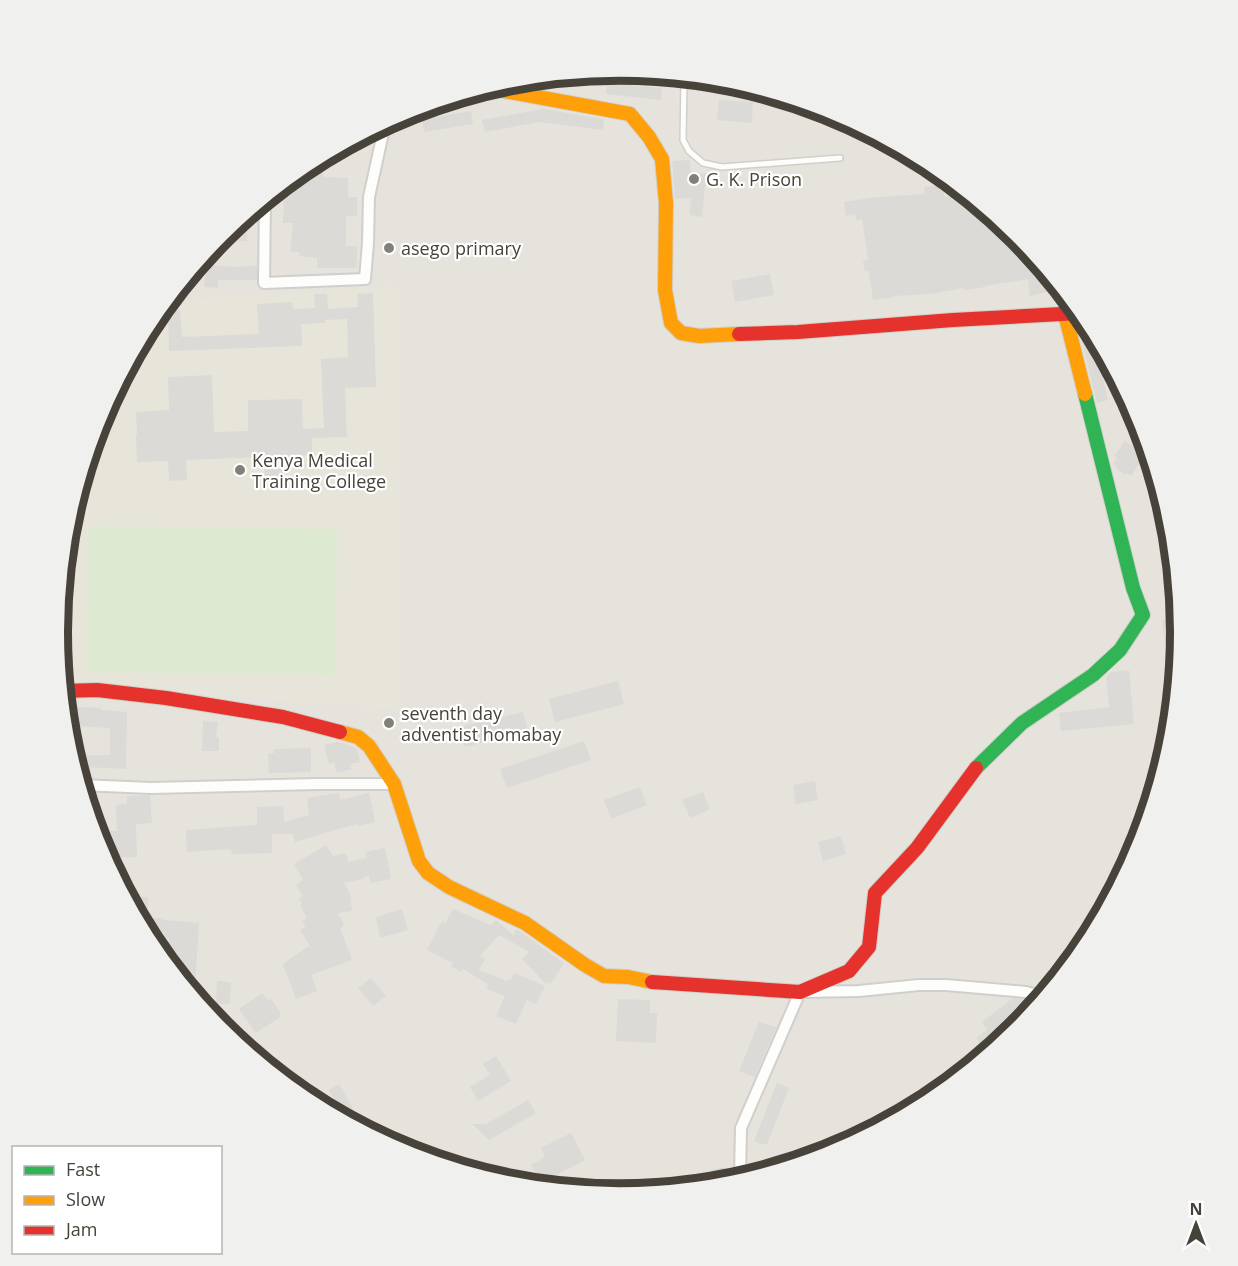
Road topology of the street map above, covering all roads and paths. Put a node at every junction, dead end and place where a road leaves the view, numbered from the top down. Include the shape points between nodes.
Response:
1 (684, 85) edge
2 (510, 92) edge
3 (383, 135) edge
4 (840, 158) dead end
5 (265, 210) edge
6 (1065, 314) junction
7 (1069, 314) edge
8 (71, 691) edge
9 (394, 784) junction
10 (89, 785) edge
11 (800, 992) junction
12 (1036, 995) edge
13 (740, 1171) edge

1 - 4 lane via 682,140 704,163 722,167
2 - 6 street via 630,114 649,137 662,159 665,290 670,323 681,333 787,333
3 - 5 street via 369,197 366,279 264,283
6 - 7 street
6 - 11 street via 1132,588 1143,615 1113,657 1022,723 972,772 917,848 875,893 869,947 849,971
8 - 9 street via 166,698 283,717 341,731 358,736 369,746
9 - 10 street
9 - 11 street via 419,861 428,873 449,887 525,922 604,976
11 - 12 street via 945,985
11 - 13 street via 741,1128

